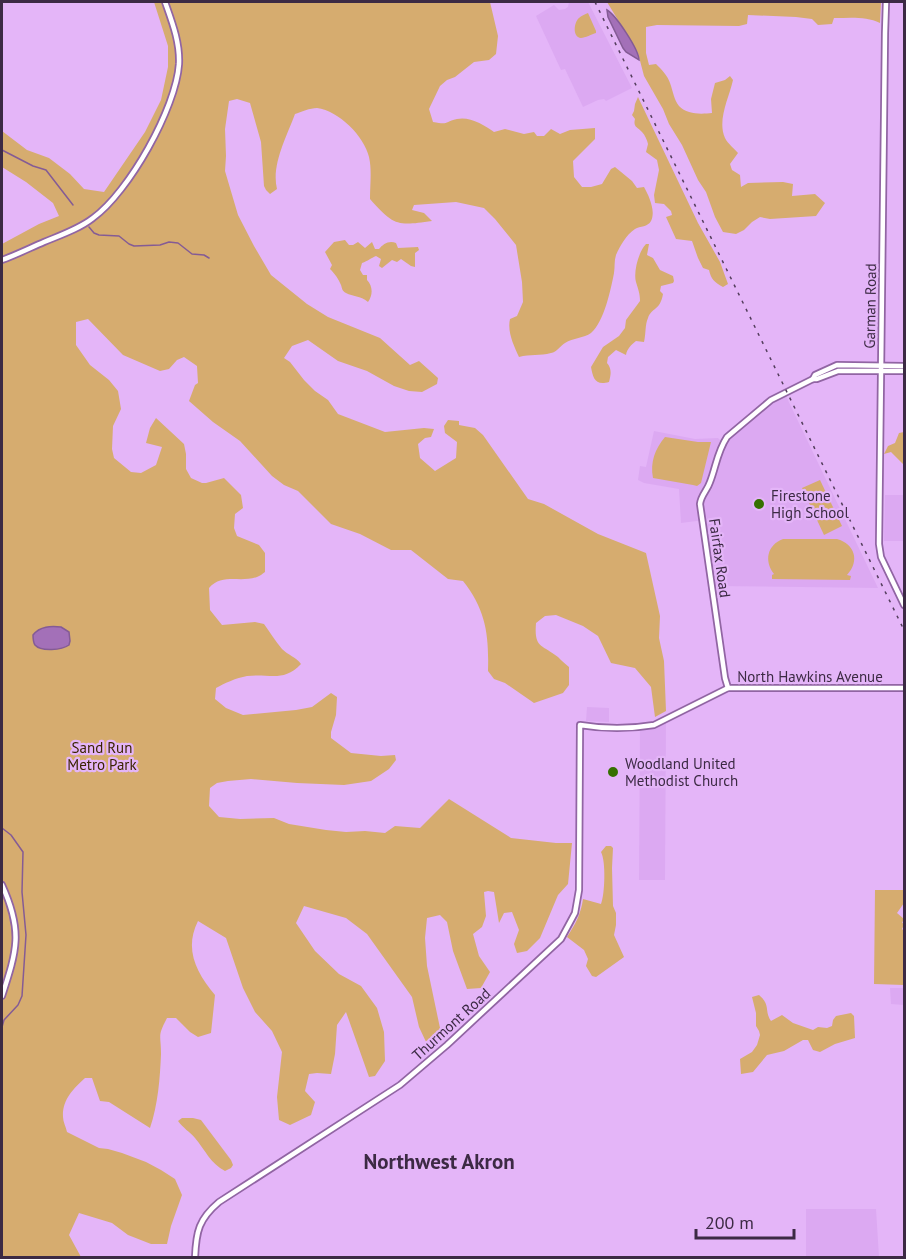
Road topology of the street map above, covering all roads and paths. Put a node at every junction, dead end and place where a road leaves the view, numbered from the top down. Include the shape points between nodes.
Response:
1 (165, 2) edge
2 (886, 2) edge
3 (2, 260) edge
4 (904, 366) edge
5 (881, 368) junction
6 (904, 371) edge
7 (904, 605) edge
8 (728, 688) junction
9 (904, 688) edge
10 (580, 724) joint
11 (2, 885) edge
12 (2, 996) edge
13 (195, 1257) edge

1 - 3 street via 177,40 178,73 164,118 137,166 114,199 93,218
2 - 5 street, Garman Road
4 - 5 street
5 - 6 street
5 - 7 street, Garman Road via 879,544 881,557
5 - 8 street, Fairfax Road via 837,365 815,375 771,400 727,437 720,448 700,504
8 - 9 street, North Hawkins Avenue
8 - 10 street, North Hawkins Avenue via 654,725
10 - 13 street, Thurmont Road via 579,890 574,913 561,939 409,1078 212,1208 198,1230
11 - 12 street via 16,940

